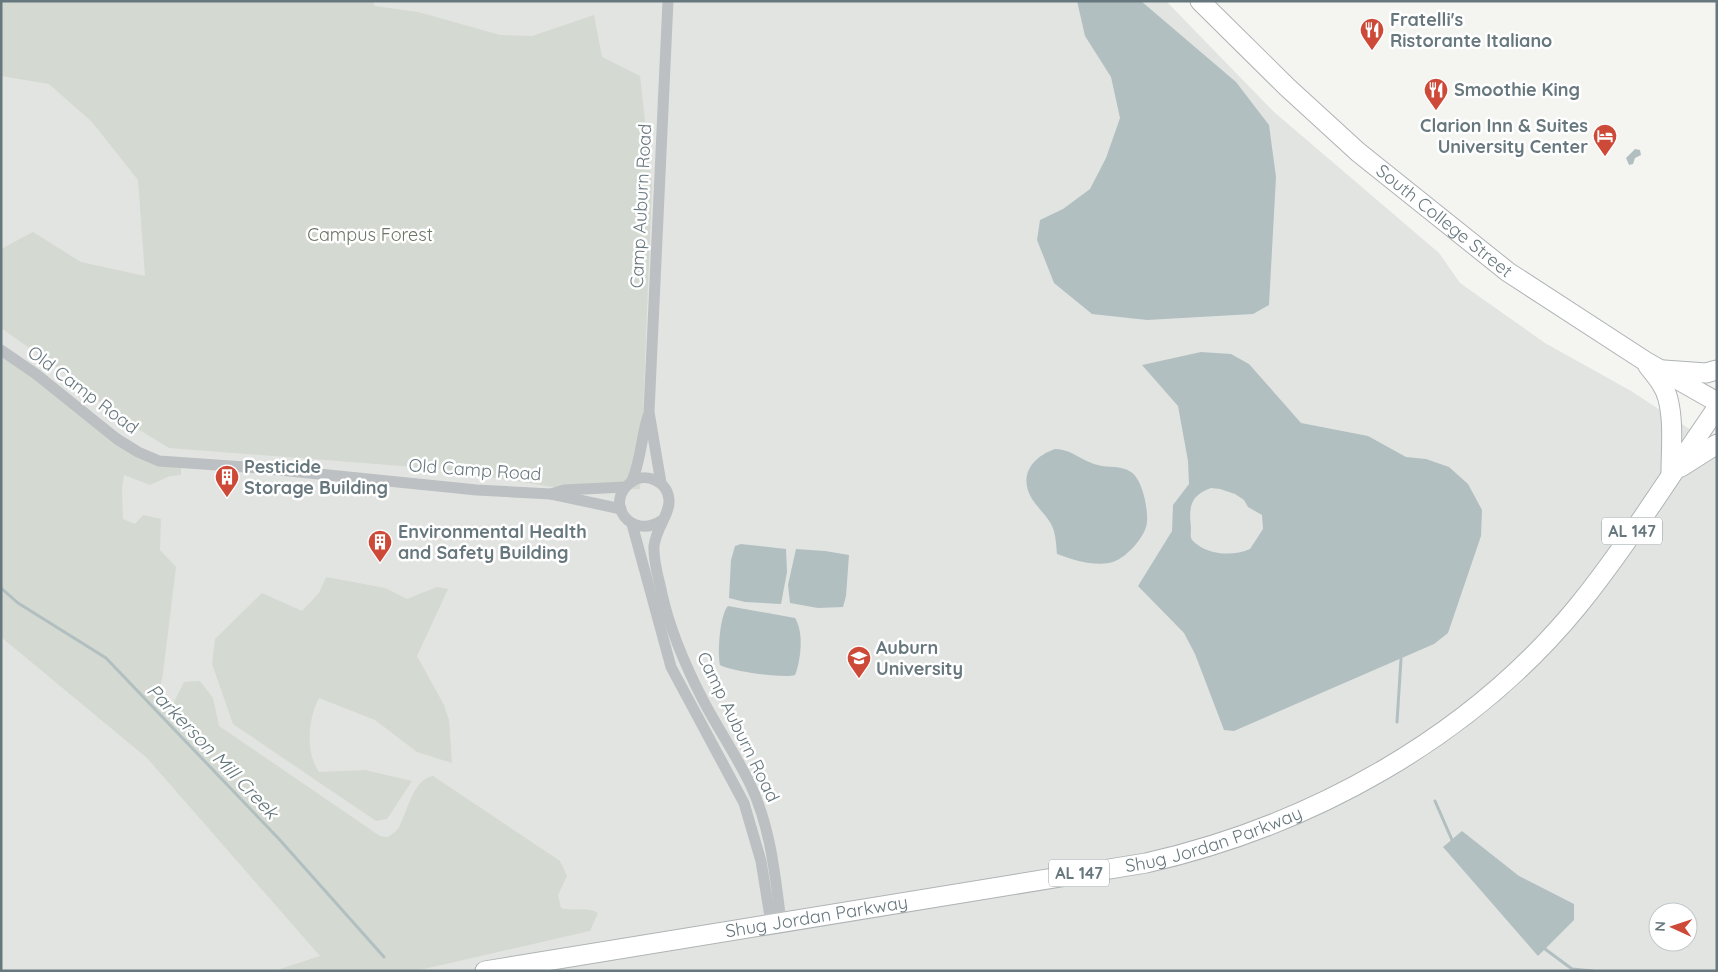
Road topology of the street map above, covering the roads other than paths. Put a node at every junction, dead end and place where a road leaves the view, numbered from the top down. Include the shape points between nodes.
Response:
1 (668, 1) edge
2 (1200, 1) edge
3 (1, 350) edge
4 (1653, 365) junction
5 (1717, 370) edge
6 (1717, 402) edge
7 (1717, 408) edge
8 (649, 412) junction
9 (1717, 444) edge
10 (1671, 474) junction
11 (661, 483) junction
12 (628, 484) junction
13 (551, 494) junction
14 (621, 509) junction
15 (661, 521) junction
16 (632, 524) junction
17 (776, 922) junction
18 (485, 971) edge

1 - 8 street, Camp Auburn Road
2 - 4 main road, South College Street via 1358,152 1508,272
3 - 13 street, Old Camp Road via 117,439 159,461
4 - 5 main road via 1706,373
4 - 6 main road, South College Street
4 - 10 main road via 1668,398 1672,428
7 - 10 main road, Shug Jordan Parkway / AL 147
8 - 11 street, Camp Auburn Road
8 - 12 street, Camp Auburn Road via 641,438 640,456
9 - 10 main road
10 - 17 main road, Shug Jordan Parkway / AL 147 via 1577,607 1521,666 1429,740 1341,794 1280,822 1180,855
11 - 12 street via 646,477
11 - 15 street via 669,498 669,507
12 - 13 street, Old Camp Road
12 - 14 street via 621,494
13 - 14 street, Old Camp Road
14 - 16 street
15 - 16 street via 647,527
15 - 17 street, Camp Auburn Road via 654,546 664,601 692,680 751,785 761,811 770,841
16 - 17 street, Camp Auburn Road via 671,667 744,804
17 - 18 main road, Shug Jordan Parkway / AL 147

